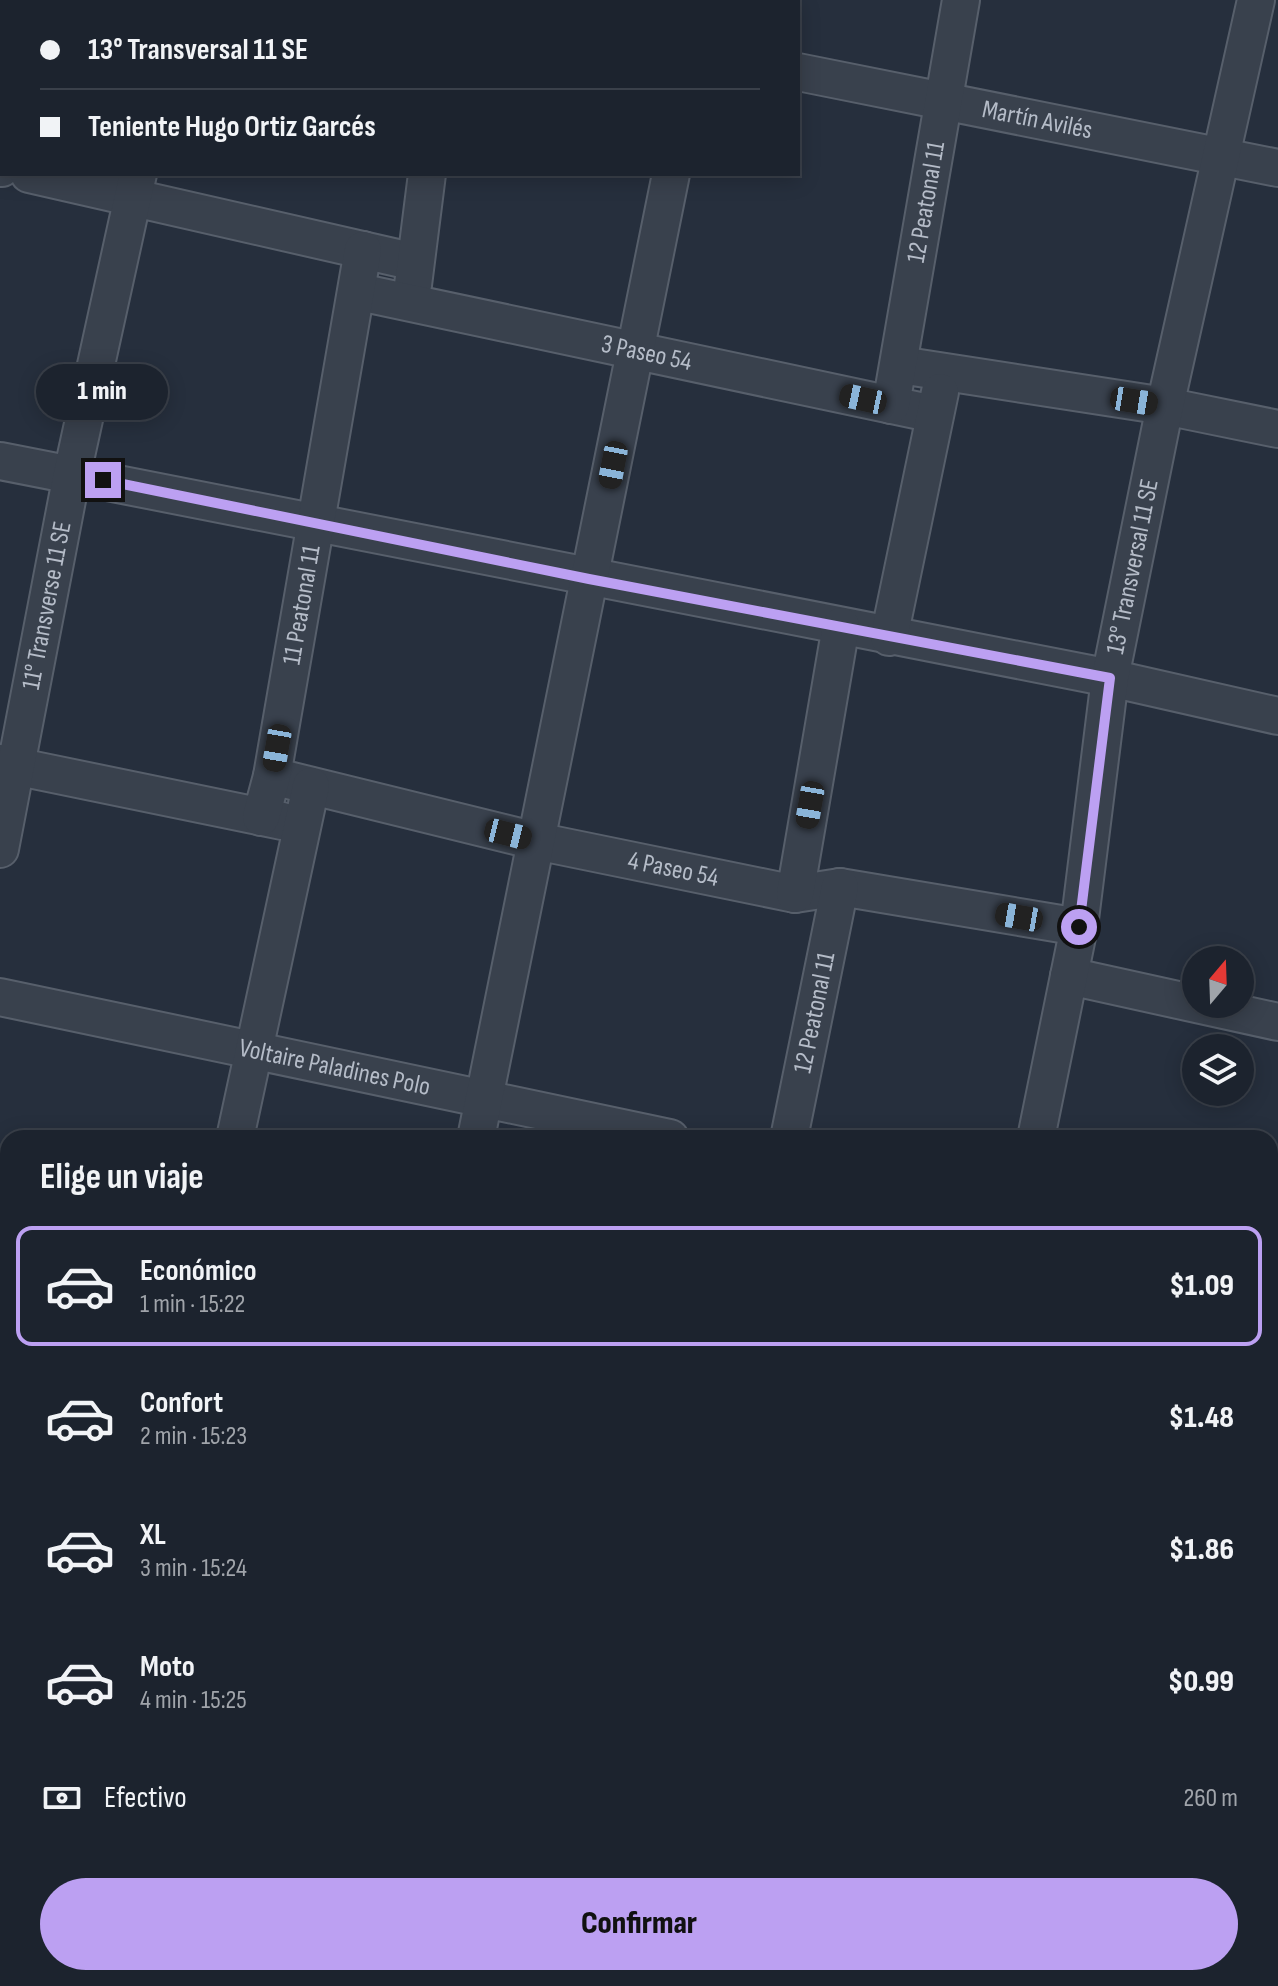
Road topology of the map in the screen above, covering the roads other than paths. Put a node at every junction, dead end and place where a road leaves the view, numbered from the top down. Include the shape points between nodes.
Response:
1 (961, 0) edge
2 (1256, 0) edge
3 (800, 72) edge
4 (943, 100) junction
5 (1223, 157) junction
6 (1278, 168) edge
7 (47, 176) edge
8 (427, 176) edge
9 (671, 176) edge
10 (135, 186) edge
11 (363, 250) junction
12 (415, 262) junction
13 (359, 292) junction
14 (411, 303) junction
15 (636, 350) junction
16 (900, 365) junction
17 (945, 373) junction
18 (891, 405) junction
19 (1165, 406) junction
20 (934, 414) junction
21 (1278, 429) edge
22 (0, 461) edge
23 (72, 474) junction
24 (318, 523) junction
25 (589, 579) junction
26 (841, 626) junction
27 (889, 637) junction
28 (1110, 678) junction
29 (1278, 716) edge
30 (8, 765) edge
31 (272, 776) junction
32 (311, 786) junction
33 (261, 817) junction
34 (303, 825) junction
35 (536, 841) junction
36 (0, 849) edge
37 (840, 887) junction
38 (795, 894) junction
39 (1079, 927) junction
40 (1069, 976) junction
41 (0, 997) edge
42 (1278, 1022) edge
43 (254, 1052) junction
44 (484, 1101) junction
45 (237, 1130) edge
46 (478, 1130) edge
47 (630, 1130) edge
48 (791, 1130) edge
49 (1038, 1130) edge

1 - 4 street, 12 Peatonal 11
2 - 5 street, 13° Transversal 11 SE
3 - 4 street, Martín Avilés
4 - 5 street, Martín Avilés
4 - 16 street, 12 Peatonal 11
5 - 6 street, Martín Avilés
5 - 19 street, 13° Transversal 11 SE
7 - 10 street
8 - 12 street
9 - 15 street
10 - 11 street
10 - 23 street, 11° Transverse 11 SE
11 - 12 street
11 - 13 street, 11 Peatonal 11
12 - 14 street
13 - 14 street, 3 Paseo 54
13 - 24 street, 11 Peatonal 11
14 - 15 street, 3 Paseo 54
15 - 18 street, 3 Paseo 54
15 - 25 street
16 - 17 street
16 - 18 street, 12 Peatonal 11
17 - 19 street
17 - 20 street
18 - 20 street, 3 Paseo 54
19 - 21 street
19 - 28 street, 13° Transversal 11 SE
20 - 27 street
22 - 23 street
23 - 24 street
23 - 30 street, 11° Transverse 11 SE
24 - 25 street
24 - 31 street, 11 Peatonal 11
25 - 26 street
25 - 35 street
26 - 27 street
26 - 38 street
27 - 28 street
28 - 29 street
28 - 39 street, 13° Transversal 11 SE
30 - 33 street
30 - 36 street, 11° Transverse 11 SE
31 - 32 street, 4 Paseo 54
31 - 33 street, 11 Peatonal 11
32 - 34 street
32 - 35 street, 4 Paseo 54
33 - 34 street
34 - 43 street
35 - 38 street, 4 Paseo 54
35 - 44 street
37 - 38 street, 4 Paseo 54
37 - 39 street, 4 Paseo 54
37 - 48 street, 12 Peatonal 11
39 - 40 street, 13° Transversal 11 SE
40 - 42 street
40 - 49 street, 13° Transversal 11 SE
41 - 43 street, Voltaire Paladines Polo
43 - 44 street, Voltaire Paladines Polo
43 - 45 street
44 - 46 street
44 - 47 street, Voltaire Paladines Polo

